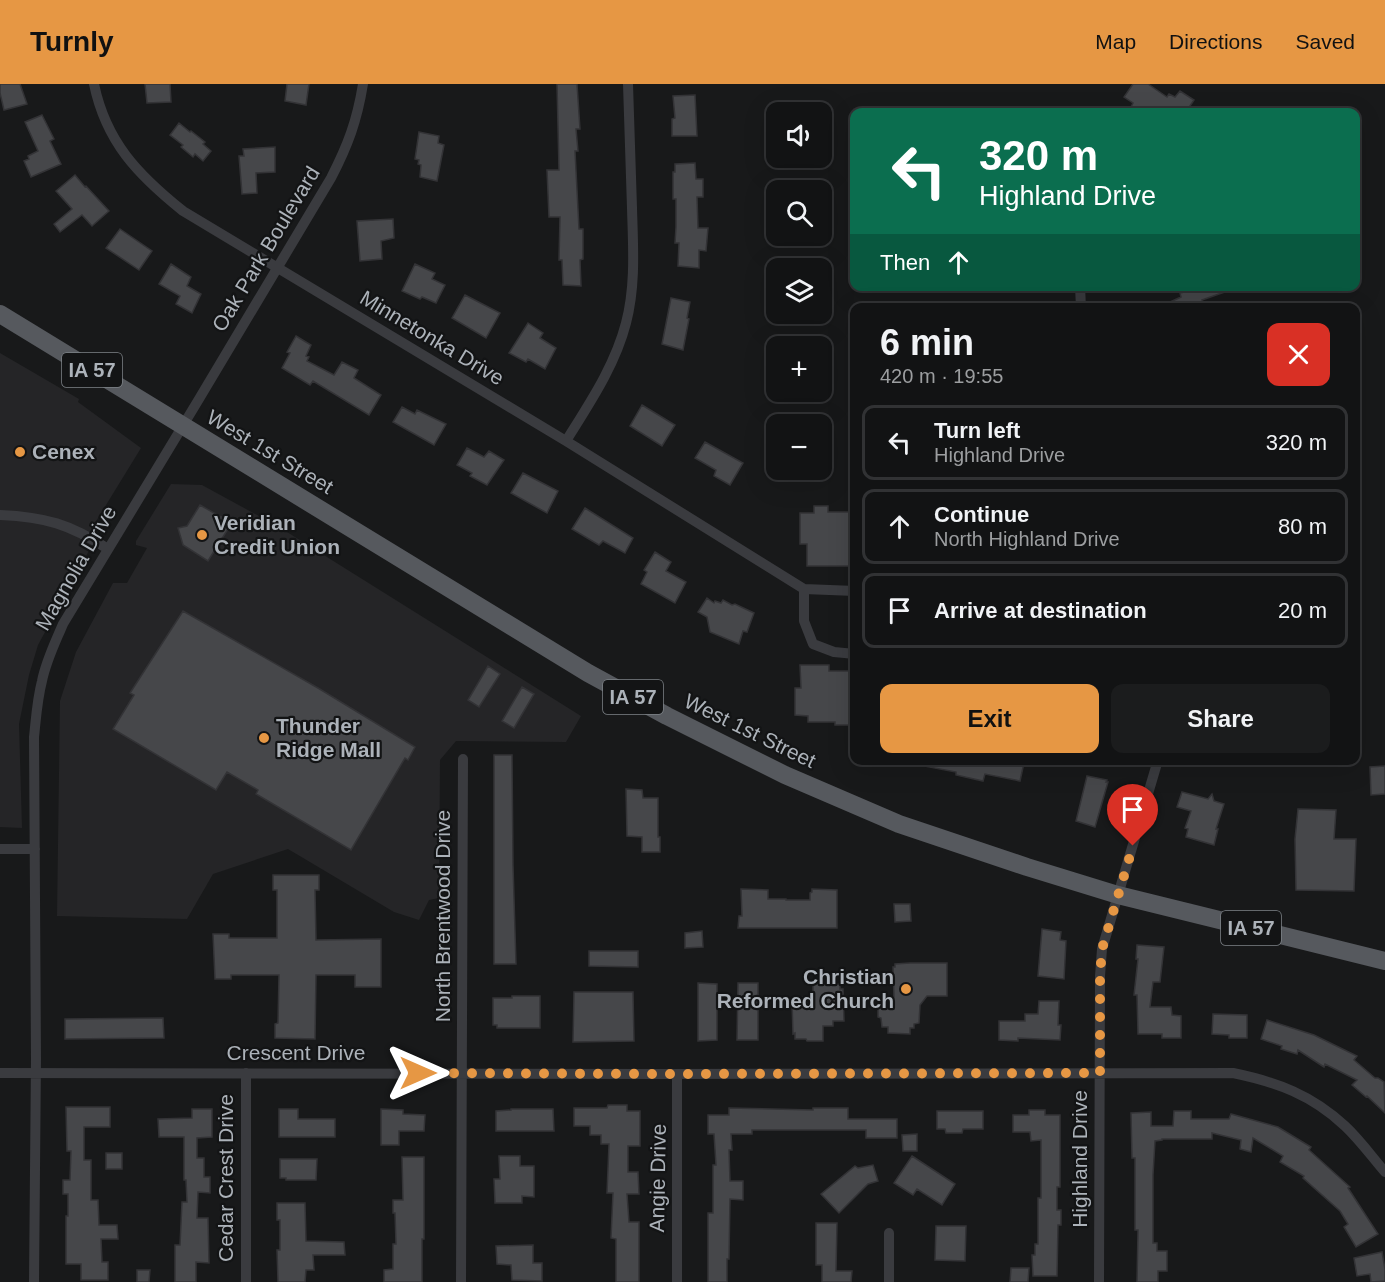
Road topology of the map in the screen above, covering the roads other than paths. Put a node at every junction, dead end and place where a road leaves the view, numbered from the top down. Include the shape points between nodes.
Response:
1 (94, 84) edge
2 (363, 84) edge
3 (628, 84) edge
4 (277, 267) junction
5 (0, 314) edge
6 (183, 425) junction
7 (566, 441) junction
8 (0, 515) edge
9 (108, 549) junction
10 (800, 586) junction
11 (850, 591) edge
12 (850, 654) edge
13 (463, 759) dead end
14 (1157, 765) edge
15 (0, 849) edge
16 (35, 849) junction
17 (1118, 895) junction
18 (1385, 961) edge
19 (0, 1073) edge
20 (36, 1073) junction
21 (246, 1073) junction
22 (462, 1073) junction
23 (1100, 1073) junction
24 (677, 1074) junction
25 (1385, 1172) edge
26 (889, 1233) dead end
27 (34, 1282) edge
28 (246, 1282) edge
29 (461, 1282) edge
30 (676, 1282) edge
31 (889, 1282) edge
32 (1099, 1282) edge

1 - 4 street, Minnetonka Drive via 110,132 152,185 183,211
2 - 4 street, Oak Park Boulevard via 355,126 344,152
3 - 7 street via 634,265 626,322 605,375
4 - 6 street, Oak Park Boulevard
4 - 7 street, Minnetonka Drive
5 - 6 main road, West 1st Street / IA 57
6 - 9 street, Magnolia Drive
6 - 17 main road, West 1st Street / IA 57 via 588,673 713,739 899,824
7 - 10 street, Minnetonka Drive
8 - 9 street via 62,524
9 - 16 street, Magnolia Drive via 63,624 42,681 34,737
10 - 11 street
10 - 12 street via 804,621 813,644
13 - 22 street, North Brentwood Drive
14 - 17 street, Highland Drive
15 - 16 street
16 - 20 street, Magnolia Drive
17 - 18 main road, West 1st Street / IA 57
17 - 23 street, Highland Drive via 1102,949
19 - 20 street, Crescent Drive
20 - 21 street, Crescent Drive
20 - 27 street, Magnolia Drive
21 - 22 street, Crescent Drive
21 - 28 street, Cedar Crest Drive
22 - 24 street, Crescent Drive
22 - 29 street, North Brentwood Drive
23 - 24 street, Crescent Drive
23 - 25 street, Crescent Drive via 1233,1073 1278,1084 1316,1102 1331,1114
23 - 32 street, Highland Drive
24 - 30 street, Angie Drive
26 - 31 street

